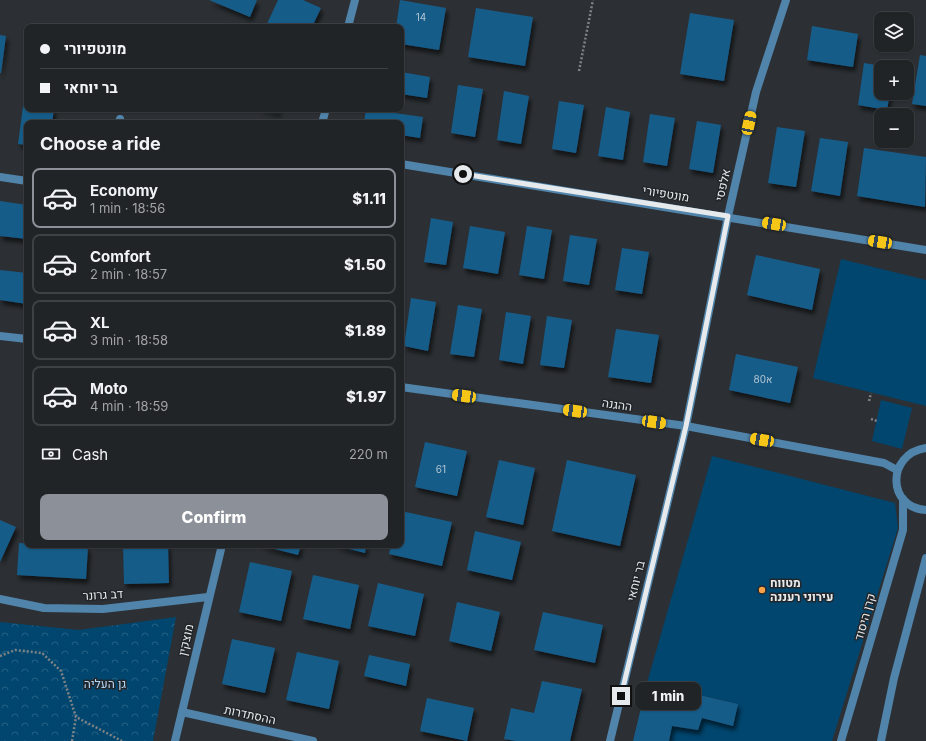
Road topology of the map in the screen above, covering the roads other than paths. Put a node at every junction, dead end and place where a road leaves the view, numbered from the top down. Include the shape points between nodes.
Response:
1 (355, 0) edge
2 (786, 0) edge
3 (349, 24) edge
4 (404, 164) edge
5 (0, 177) edge
6 (24, 181) edge
7 (728, 216) junction
8 (926, 250) edge
9 (0, 336) edge
10 (24, 339) edge
11 (404, 387) edge
12 (686, 426) junction
13 (926, 448) edge
14 (897, 470) junction
15 (903, 499) junction
16 (926, 510) edge
17 (221, 548) edge
18 (926, 558) edge
19 (208, 597) junction
20 (0, 599) edge
21 (182, 712) junction
22 (175, 741) edge
23 (313, 741) edge
24 (610, 741) edge
25 (841, 741) edge
26 (881, 741) edge

1 - 3 street
2 - 7 street, אלפסי via 756,92
4 - 7 street, מונטפיורי
5 - 6 street
7 - 8 street, מונטפיורי
7 - 12 street, אלפסי
9 - 10 street
11 - 12 street, ההגנה
12 - 14 street, ההגנה via 884,463
12 - 24 street, בר יוחאי
13 - 14 street via 909,454 901,461
14 - 15 street via 898,491
15 - 16 street via 911,506
15 - 25 street, קרן היסוד via 903,530
17 - 19 street, מוצקין
18 - 26 street via 894,678
19 - 20 street, דב גרונר via 103,609 44,608
19 - 21 street, מוצקין
21 - 22 street, מוצקין
21 - 23 street, ההסתדרות

